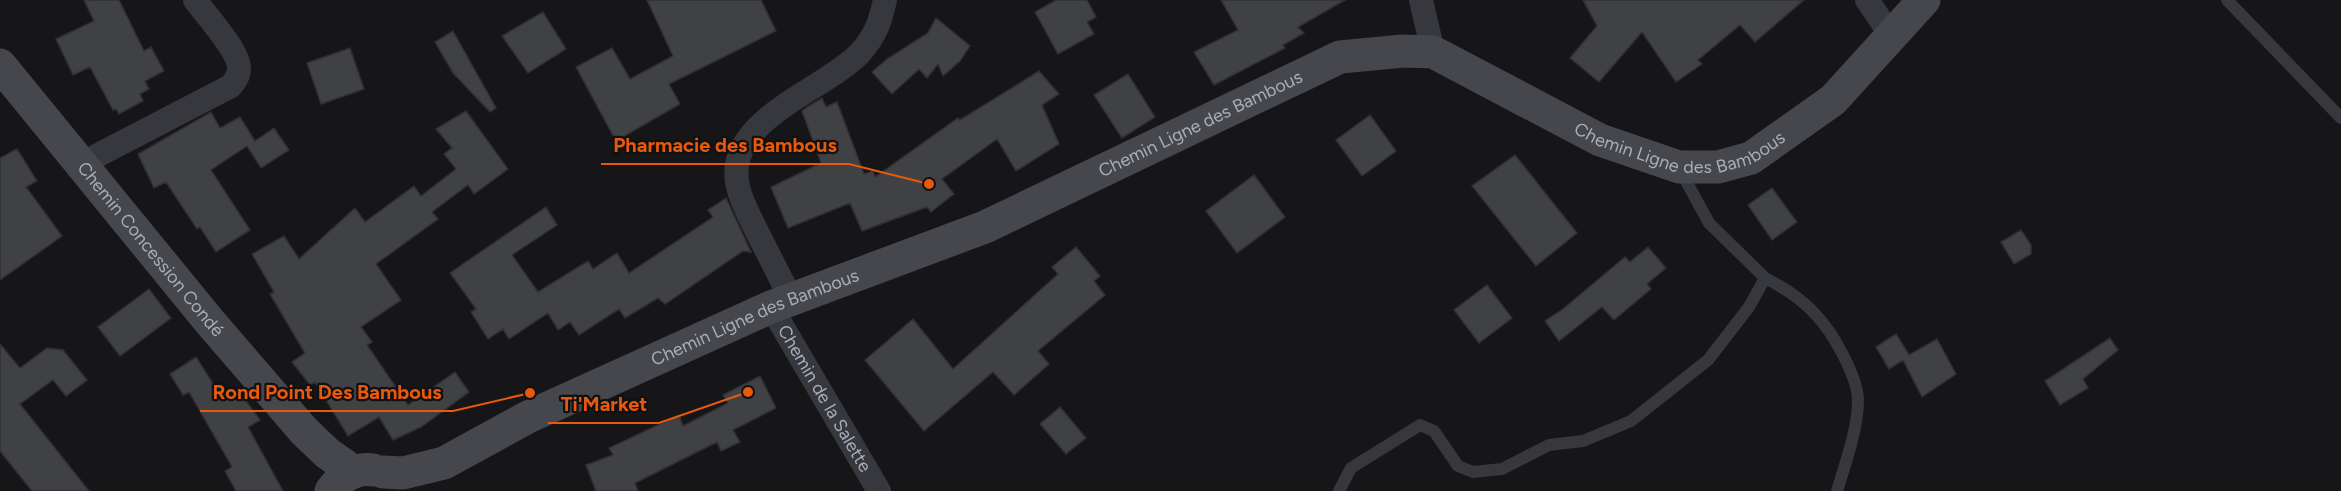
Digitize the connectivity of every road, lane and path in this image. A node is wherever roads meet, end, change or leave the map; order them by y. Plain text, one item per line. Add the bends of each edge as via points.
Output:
1 (195, 0) edge
2 (885, 0) edge
3 (1421, 0) edge
4 (1867, 0) edge
5 (1924, 0) edge
6 (2227, 0) edge
7 (1891, 35) junction
8 (1433, 52) junction
9 (0, 64) edge
10 (2341, 118) edge
11 (81, 164) junction
12 (1678, 167) junction
13 (1765, 278) junction
14 (781, 303) junction
15 (444, 463) junction
16 (360, 483) edge
17 (420, 491) edge
18 (879, 491) edge
19 (1339, 491) edge
20 (1837, 491) edge

1 - 11 street via 234,53 239,70 236,79 231,86
2 - 14 street, Chemin de la Salette via 878,28 860,53 783,105 741,153 737,185
3 - 8 street
4 - 7 street
5 - 7 main road, Chemin Ligne des Bambous
6 - 10 lane
7 - 12 main road, Chemin Ligne des Bambous via 1833,100 1751,158 1718,167
8 - 12 main road, Chemin Ligne des Bambous via 1600,140
8 - 14 main road, Chemin Ligne des Bambous via 1340,57 985,227
9 - 11 main road, Chemin Concession Condé
11 - 16 main road, Chemin Concession Condé via 304,432
12 - 13 lane via 1709,223
13 - 19 lane via 1749,308 1708,360 1631,421 1583,441 1549,445 1502,468 1473,472 1458,466 1434,431 1420,425 1351,468
13 - 20 lane via 1783,287 1817,316 1847,362 1858,401
14 - 15 main road, Chemin Ligne des Bambous via 528,417
14 - 18 street, Chemin de la Salette
15 - 16 main road, Chemin Ligne des Bambous
15 - 17 main road, Chemin Ligne des Bambous

